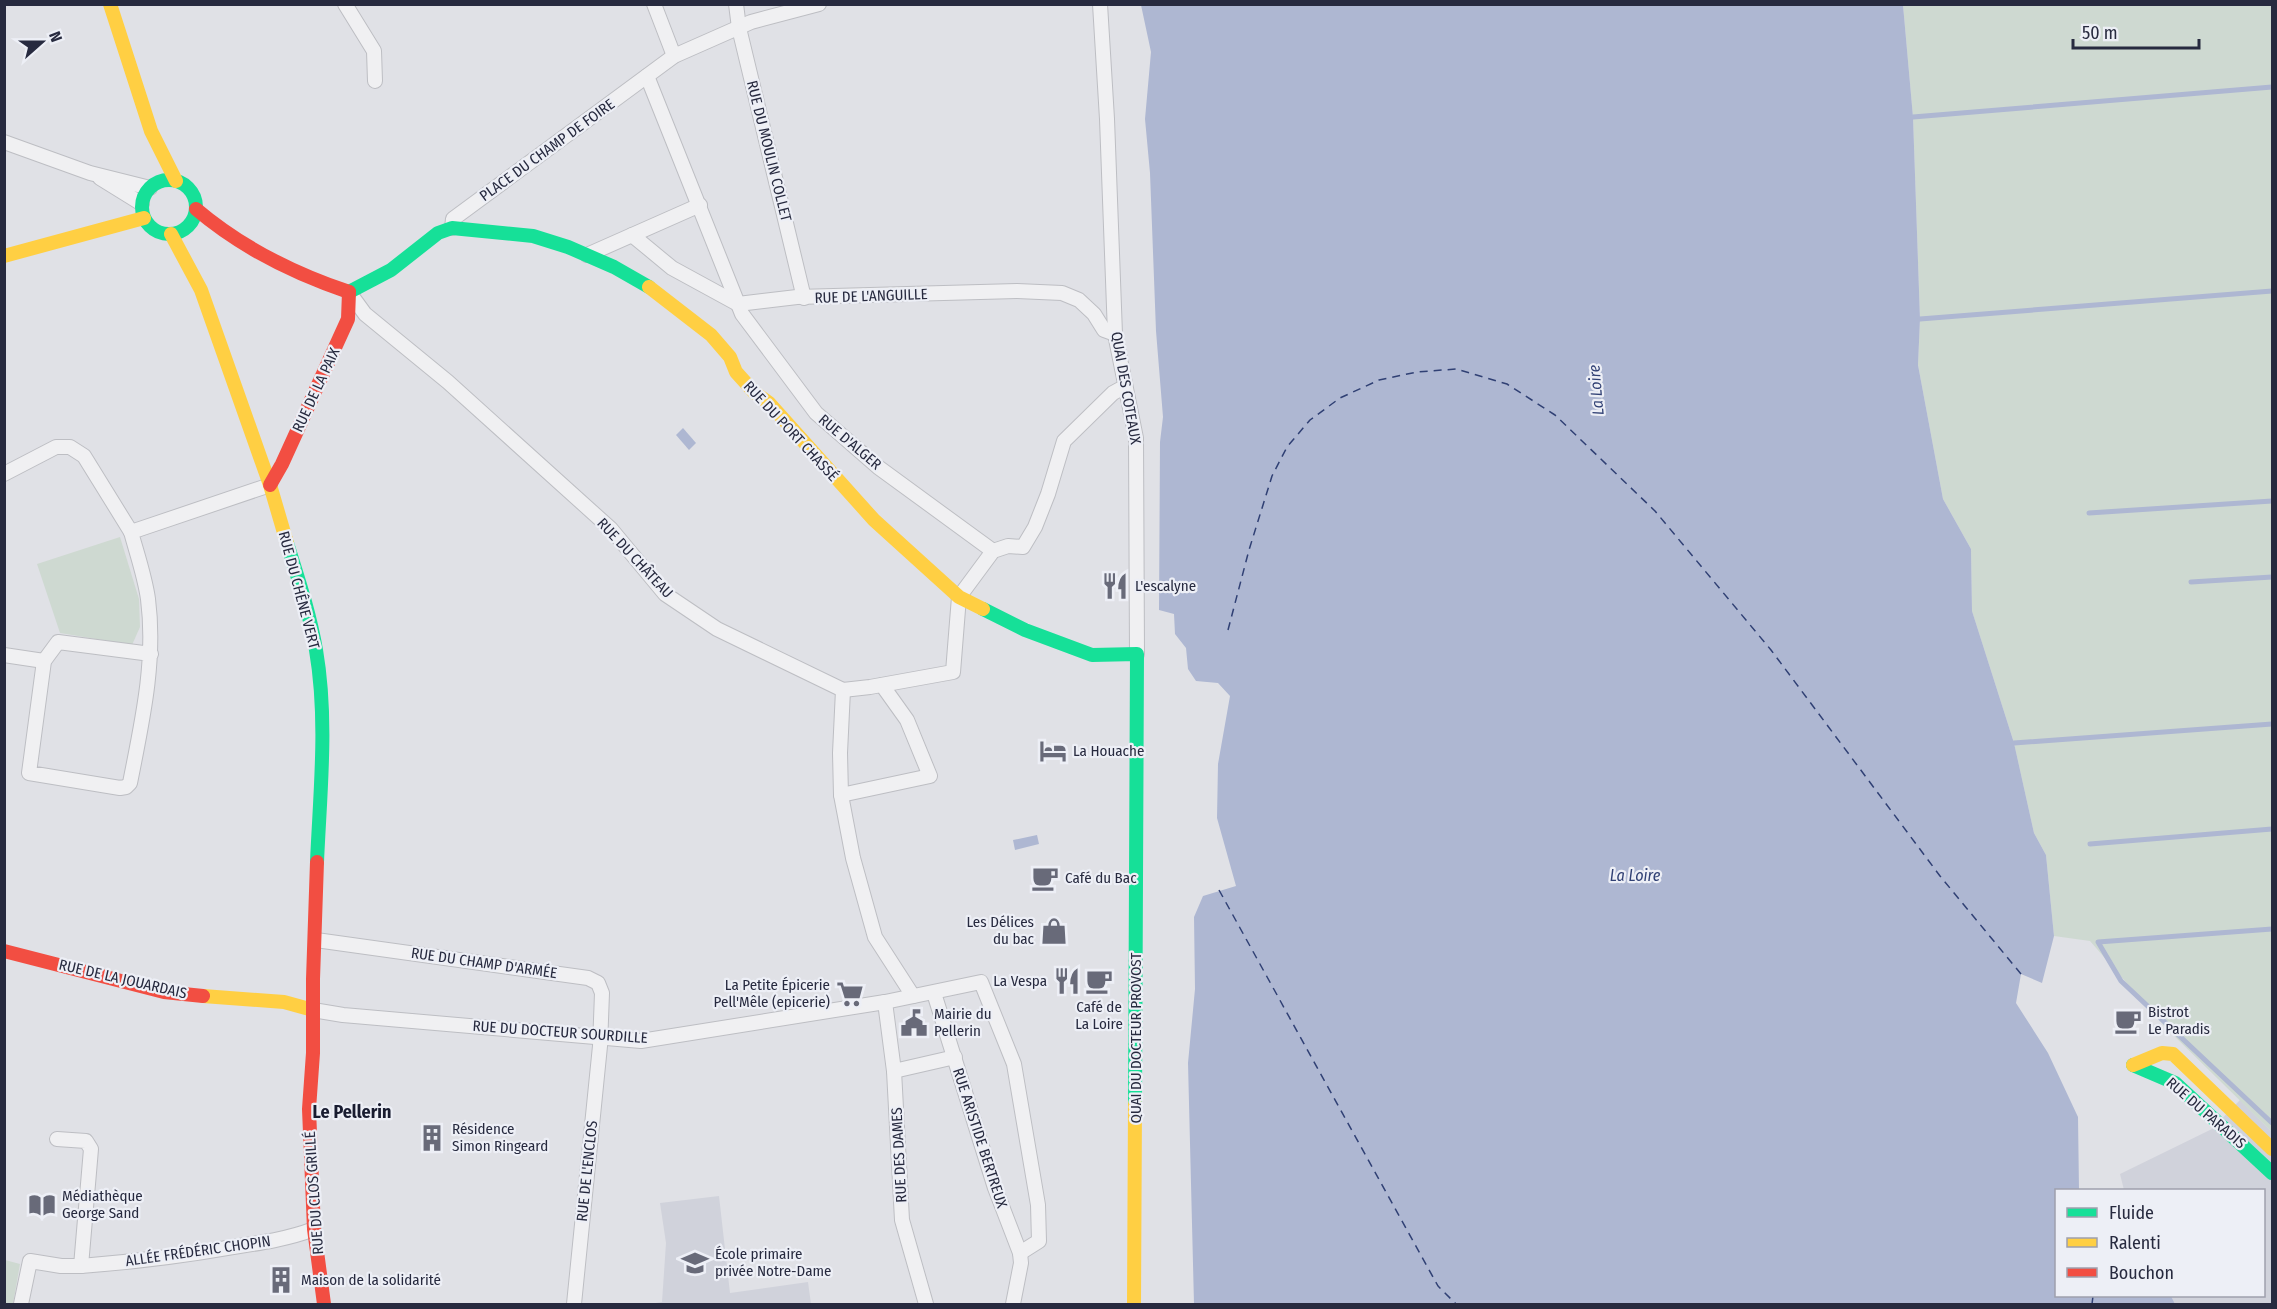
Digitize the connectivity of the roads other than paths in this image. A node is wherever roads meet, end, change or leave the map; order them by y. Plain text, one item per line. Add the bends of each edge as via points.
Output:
1 (110, 4) edge
2 (345, 4) edge
3 (654, 4) edge
4 (736, 4) edge
5 (819, 4) edge
6 (1100, 4) edge
7 (739, 28) junction
8 (674, 56) junction
9 (647, 76) junction
10 (375, 81) dead end
11 (151, 131) junction
12 (4, 142) edge
13 (90, 173) junction
14 (176, 181) junction
15 (153, 185) junction
16 (142, 204) junction
17 (700, 205) junction
18 (196, 209) junction
19 (144, 218) junction
20 (188, 226) junction
21 (452, 228) junction
22 (171, 234) junction
23 (632, 235) junction
24 (250, 250) junction
25 (587, 255) junction
26 (4, 256) edge
27 (201, 290) junction
28 (349, 292) junction
29 (804, 298) junction
30 (738, 304) junction
31 (1114, 334) junction
32 (1124, 387) junction
33 (4, 474) edge
34 (270, 485) junction
35 (131, 532) junction
36 (993, 551) junction
37 (959, 597) junction
38 (151, 654) junction
39 (1137, 654) junction
40 (4, 655) edge
41 (45, 661) junction
42 (882, 685) junction
43 (843, 690) junction
44 (1137, 772) joint
45 (841, 795) junction
46 (316, 940) junction
47 (4, 951) edge
48 (934, 993) junction
49 (913, 996) junction
50 (885, 1002) junction
51 (313, 1010) junction
52 (600, 1036) junction
53 (955, 1057) junction
54 (894, 1071) junction
55 (57, 1139) dead end
56 (2272, 1149) edge
57 (2272, 1173) edge
58 (314, 1229) junction
59 (1020, 1252) junction
60 (81, 1266) junction
61 (21, 1305) edge
62 (324, 1305) edge
63 (574, 1305) edge
64 (926, 1305) edge
65 (1013, 1305) edge
66 (1134, 1305) edge

1 - 11 main road
2 - 10 street via 374,51
3 - 8 street
4 - 7 street, RUE DU MOULIN COLLET
5 - 7 street, PLACE DU CHAMP DE FOIRE
6 - 31 street, QUAI DES COTEAUX
7 - 8 street, PLACE DU CHAMP DE FOIRE
7 - 29 street, RUE DU MOULIN COLLET
8 - 9 street, PLACE DU CHAMP DE FOIRE
9 - 17 street
9 - 21 street, PLACE DU CHAMP DE FOIRE via 453,219
11 - 14 main road
11 - 15 main road
12 - 13 street
13 - 15 street
13 - 16 street
14 - 15 main road via 162,180
14 - 18 main road via 189,188
15 - 16 main road
16 - 19 main road
17 - 23 street
17 - 30 street
18 - 20 main road
18 - 24 main road via 218,230
19 - 22 main road via 155,230
19 - 26 main road
20 - 22 main road
20 - 24 main road
20 - 27 main road, RUE DU CHÊNE VERT
21 - 25 main road, RUE DU PORT CHASSÉ via 533,236
21 - 28 main road via 438,233 391,270
22 - 27 main road, RUE DU CHÊNE VERT
23 - 25 street
23 - 30 street via 672,268
24 - 28 main road via 308,279
25 - 37 main road, RUE DU PORT CHASSÉ via 640,281 711,335 730,357 736,372 874,520
27 - 34 main road, RUE DU CHÊNE VERT
28 - 34 main road, RUE DE LA PAIX via 348,319
28 - 43 street, RUE DU CHÂTEAU via 365,314 448,382 611,529 665,594 717,629
29 - 30 street, RUE DE L'ANGUILLE
29 - 31 street, RUE DE L'ANGUILLE via 1062,293 1079,300 1104,330
30 - 36 street, RUE D'ALGER via 816,413 878,467
31 - 32 street, QUAI DES COTEAUX
32 - 36 street via 1113,393 1065,441 1048,494 1023,548 1008,546
32 - 39 street, QUAI DES COTEAUX via 1137,447
33 - 35 street via 56,447 70,447 84,456
34 - 35 street
34 - 46 main road, RUE DU CHÊNE VERT via 307,609 321,690
35 - 38 street via 148,598
36 - 37 street
37 - 39 main road, RUE DU PORT CHASSÉ via 1025,630 1092,655
37 - 42 street via 953,672
38 - 41 street via 58,642
38 - 41 street via 145,711 130,783 120,788 29,773
39 - 44 main road, QUAI DES COTEAUX
40 - 41 street
42 - 43 street
42 - 45 street via 907,720 930,776
43 - 45 street
44 - 66 main road, QUAI DU DOCTEUR PROVOST
45 - 49 street via 874,937
46 - 51 main road, RUE DU CHÊNE VERT
46 - 52 street, RUE DU CHAMP D'ARMÉE via 588,978 598,983 602,993
47 - 51 main road, RUE DE LA JOUARDAIS via 164,992 284,1002
48 - 49 street
48 - 53 street, RUE ARISTIDE BERTREUX
48 - 59 street via 981,982 1014,1064 1038,1205 1039,1241
49 - 50 street, RUE DU DOCTEUR SOURDILLE
50 - 52 street, RUE DU DOCTEUR SOURDILLE via 641,1041
50 - 54 street, RUE DES DAMES
51 - 52 street, RUE DU DOCTEUR SOURDILLE
51 - 58 main road, RUE DU CLOS GRILLÉ via 309,1109
52 - 63 street, RUE DE L'ENCLOS
53 - 54 street
53 - 59 street, RUE ARISTIDE BERTREUX via 995,1188
54 - 64 street, RUE DES DAMES via 902,1220
55 - 60 street via 86,1141 91,1149
56 - 57 main road, RUE DU PARADIS via 2173,1054 2162,1053 2133,1065 2175,1083
58 - 60 street, ALLÉE FRÉDÉRIC CHOPIN via 261,1243
58 - 62 main road, RUE DU CLOS GRILLÉ
59 - 65 street, RUE ARISTIDE BERTREUX
60 - 61 street, ALLÉE FRÉDÉRIC CHOPIN via 30,1261

